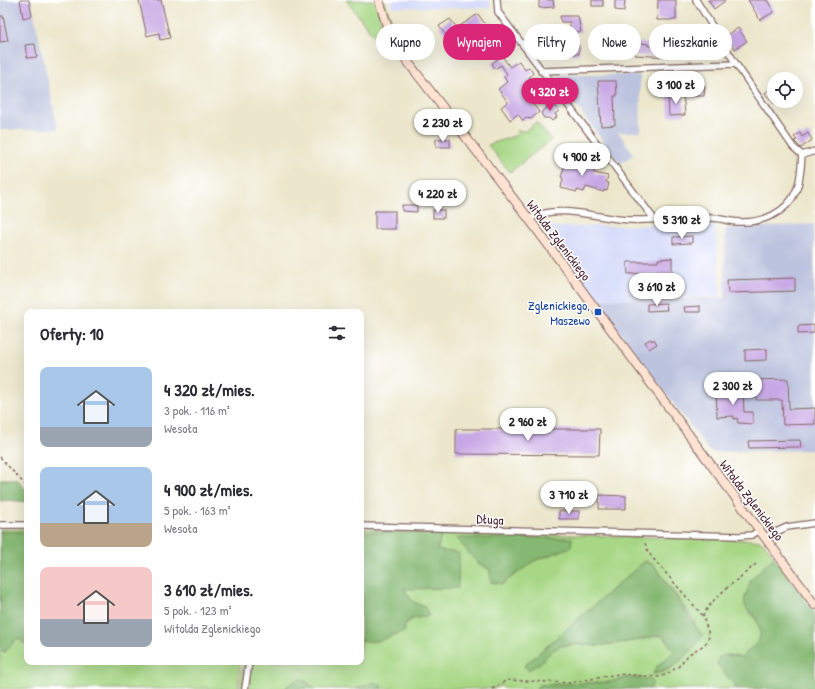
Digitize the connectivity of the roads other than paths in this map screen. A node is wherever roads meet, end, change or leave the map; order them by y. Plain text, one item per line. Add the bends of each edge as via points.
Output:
1 (379, 0) edge
2 (497, 0) edge
3 (696, 0) edge
4 (736, 64) junction
5 (542, 71) junction
6 (815, 151) edge
7 (802, 155) junction
8 (529, 219) junction
9 (654, 219) junction
10 (815, 523) edge
11 (0, 525) edge
12 (24, 526) edge
13 (364, 526) edge
14 (760, 530) junction
15 (765, 538) junction
16 (815, 605) edge
17 (249, 665) edge
18 (246, 689) edge

1 - 8 main road, Witolda Zglenickiego via 388,32 404,57
2 - 5 street via 498,12
3 - 4 street
4 - 5 street
4 - 7 street via 793,147
5 - 9 street
6 - 7 street
7 - 9 street via 796,191 788,205 773,216 757,221 738,222 714,218
8 - 9 street via 545,212 558,212 630,220
8 - 14 main road, Witolda Zglenickiego
10 - 15 street via 787,527
11 - 12 street
13 - 14 street, Długa via 740,536 752,535
14 - 15 main road, Witolda Zglenickiego
15 - 16 main road, Witolda Zglenickiego
17 - 18 street

